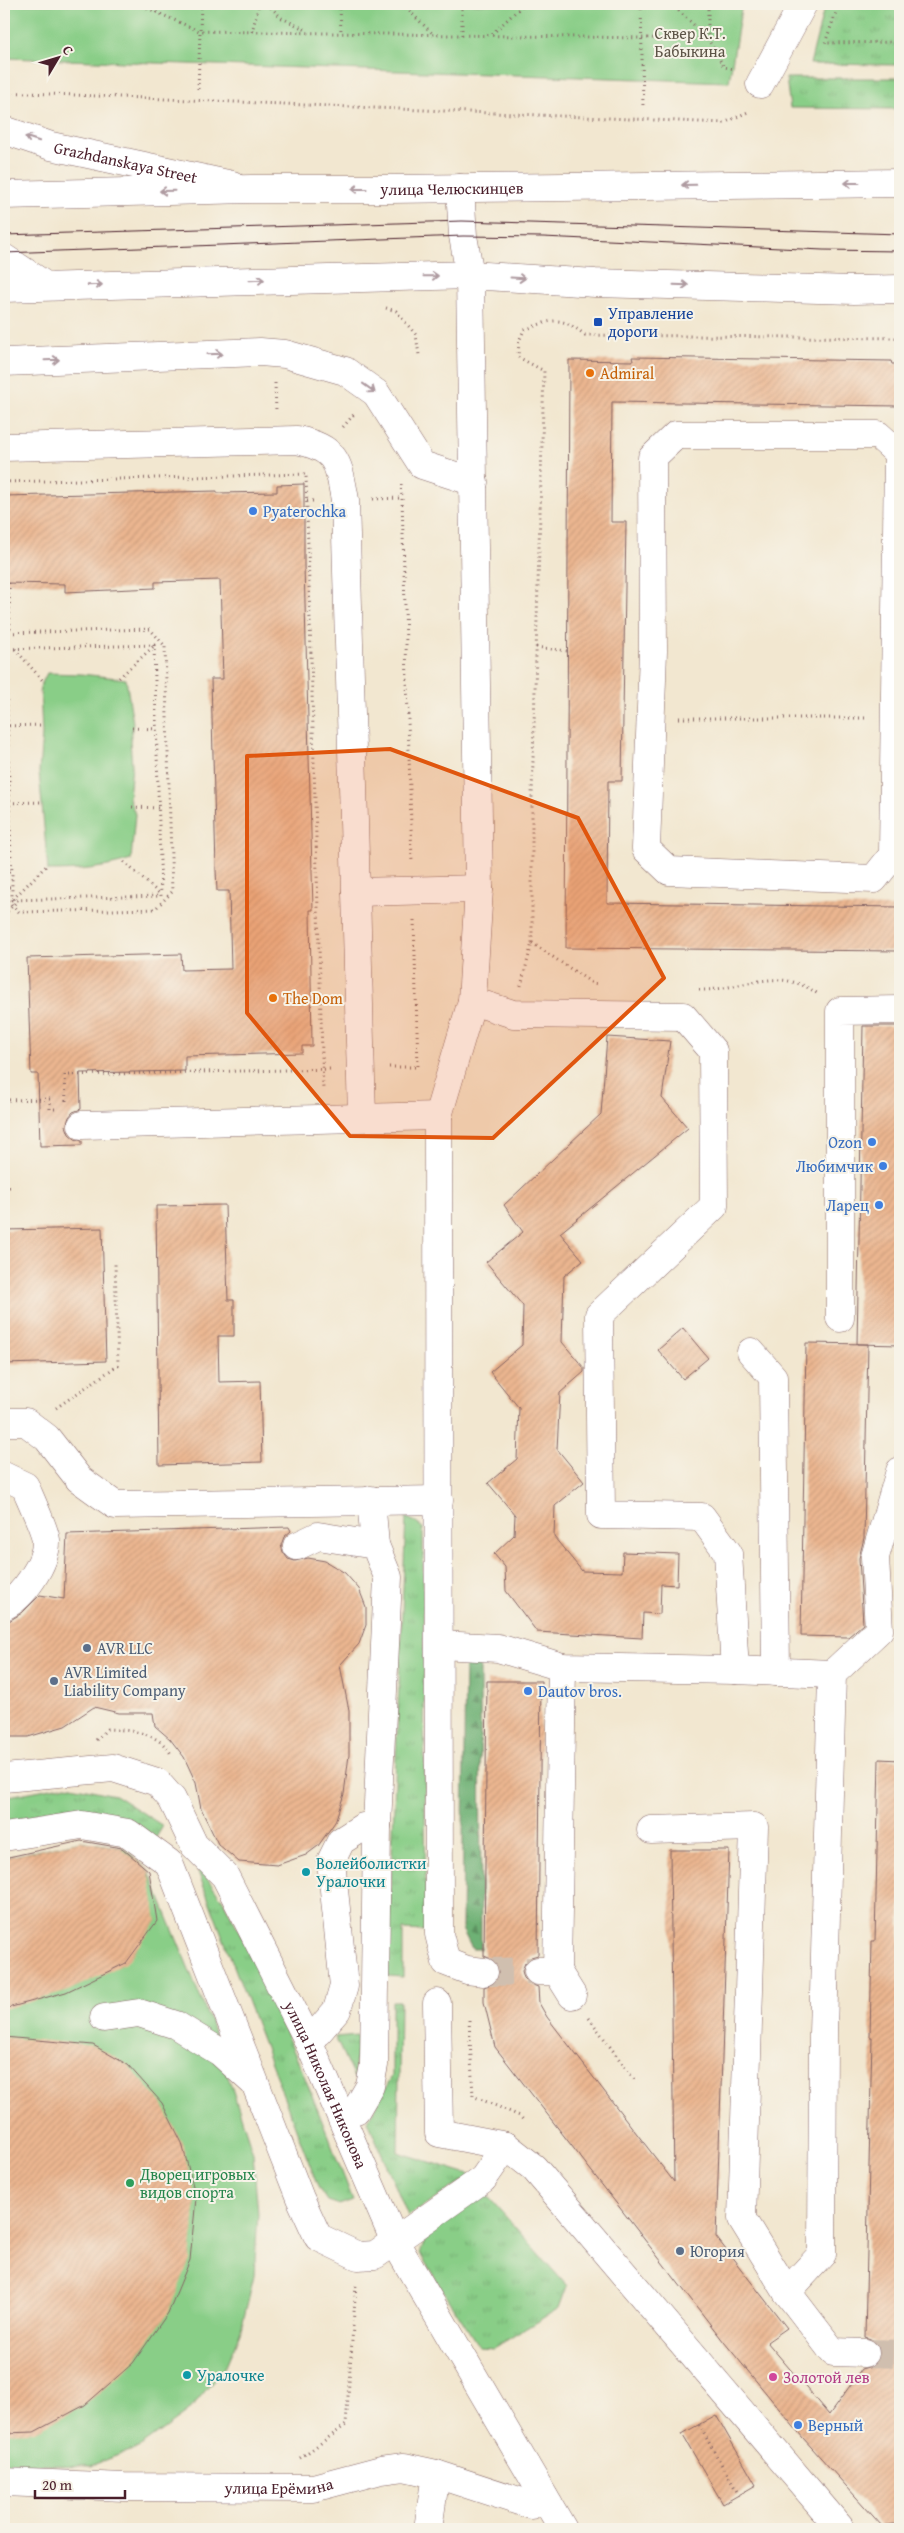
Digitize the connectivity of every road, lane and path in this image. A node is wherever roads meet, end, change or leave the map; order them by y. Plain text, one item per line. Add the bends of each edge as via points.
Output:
1 (138, 4) edge
2 (201, 4) edge
3 (259, 4) edge
4 (268, 4) edge
5 (340, 4) edge
6 (402, 4) edge
7 (462, 4) edge
8 (524, 4) edge
9 (641, 4) edge
10 (671, 4) edge
11 (708, 4) edge
12 (803, 4) edge
13 (839, 4) edge
14 (199, 31) junction
15 (309, 31) junction
16 (252, 32) junction
17 (341, 33) junction
18 (433, 34) junction
19 (462, 35) junction
20 (491, 35) junction
21 (640, 38) junction
22 (708, 39) junction
23 (900, 42) edge
24 (749, 77) joint
25 (198, 89) dead end
26 (4, 92) edge
27 (642, 107) dead end
28 (750, 111) dead end
29 (4, 130) edge
30 (900, 183) edge
31 (251, 188) junction
32 (460, 188) junction
33 (4, 194) edge
34 (4, 258) edge
35 (470, 275) junction
36 (46, 286) junction
37 (4, 288) edge
38 (900, 289) edge
39 (900, 338) edge
40 (4, 362) edge
41 (4, 447) edge
42 (5, 482) edge
43 (474, 482) junction
44 (6, 496) dead end
45 (9, 583) dead end
46 (4, 633) edge
47 (10, 633) junction
48 (154, 645) junction
49 (536, 647) junction
50 (5, 649) edge
51 (15, 649) junction
52 (567, 651) dead end
53 (897, 667) edge
54 (120, 678) dead end
55 (43, 681) dead end
56 (651, 718) junction
57 (894, 718) junction
58 (42, 725) dead end
59 (6, 726) edge
60 (132, 728) dead end
61 (156, 729) junction
62 (42, 802) dead end
63 (4, 803) edge
64 (10, 803) junction
65 (132, 807) dead end
66 (159, 808) junction
67 (4, 847) edge
68 (11, 847) junction
69 (4, 859) edge
70 (11, 859) junction
71 (124, 862) dead end
72 (48, 865) dead end
73 (4, 871) edge
74 (12, 871) junction
75 (4, 887) edge
76 (12, 887) junction
77 (480, 889) junction
78 (356, 892) junction
79 (161, 896) junction
80 (4, 897) edge
81 (12, 900) junction
82 (19, 900) junction
83 (12, 906) junction
84 (4, 915) edge
85 (532, 943) junction
86 (607, 986) dead end
87 (696, 990) dead end
88 (472, 1001) junction
89 (900, 1010) edge
90 (840, 1011) junction
91 (513, 1014) junction
92 (77, 1075) dead end
93 (4, 1100) edge
94 (438, 1116) junction
95 (362, 1117) junction
96 (324, 1118) junction
97 (82, 1125) dead end
98 (4, 1187) edge
99 (10, 1187) dead end
100 (115, 1263) dead end
101 (840, 1318) dead end
102 (750, 1352) dead end
103 (49, 1403) dead end
104 (54, 1410) junction
105 (59, 1417) dead end
106 (4, 1422) edge
107 (900, 1471) edge
108 (4, 1476) edge
109 (371, 1500) junction
110 (439, 1500) junction
111 (375, 1545) junction
112 (297, 1546) dead end
113 (4, 1606) edge
114 (439, 1645) junction
115 (562, 1667) junction
116 (735, 1670) junction
117 (776, 1672) junction
118 (832, 1674) junction
119 (4, 1776) edge
120 (377, 1826) junction
121 (651, 1830) dead end
122 (4, 1837) edge
123 (484, 1972) tunnel mouth
124 (572, 1995) joint
125 (437, 2003) dead end
126 (104, 2018) dead end
127 (307, 2038) junction
128 (636, 2082) dead end
129 (258, 2086) junction
130 (341, 2113) junction
131 (506, 2146) junction
132 (395, 2242) junction
133 (358, 2256) junction
134 (787, 2292) junction
135 (865, 2353) tunnel mouth
136 (698, 2425) dead end
137 (299, 2459) dead end
138 (436, 2474) junction
139 (4, 2482) edge
140 (738, 2495) dead end
141 (544, 2497) junction
142 (428, 2529) edge
143 (563, 2529) edge
144 (841, 2529) edge

1 - 14 path
2 - 14 path
3 - 16 path
4 - 15 path via 282,18
5 - 17 path
6 - 18 path
7 - 19 path
8 - 20 path
9 - 21 path
10 - 22 path
11 - 22 path
12 - 24 street
13 - 23 path via 825,44
14 - 16 path
14 - 25 path
15 - 16 path
15 - 17 path
17 - 18 path
18 - 19 path
19 - 20 path
20 - 21 path
21 - 22 path
21 - 27 path
22 - 24 path via 724,67
26 - 28 path via 724,123
31 -> 29 street, Grazhdanskaya Street via 51,146
30 -> 32 street, улица Челюскинцев
32 -> 31 street, улица Челюскинцев
31 -> 33 street, улица Челюскинцев
32 - 35 street via 463,236
34 - 36 street
36 -> 35 street
35 -> 38 street via 605,283
35 - 43 street
36 - 37 street
39 - 49 path via 585,335 566,321 548,321 524,330 518,357 544,371
40 -> 43 street via 260,352 320,362 345,371 376,393 422,465
41 - 78 street via 297,440 317,444 334,459 345,500
42 - 44 path
42 - 96 path via 306,474
43 - 77 street
45 - 47 path
46 - 47 path
46 - 50 path
47 - 83 path via 150,629 165,646 172,892 155,909 18,912
48 - 51 path
48 - 54 path
48 - 61 path
49 - 52 path
49 - 85 path
50 - 51 path
50 - 59 path
51 - 55 path
53 - 56 street via 898,453 878,435 676,434 652,458
53 - 57 street
56 - 57 path
56 - 57 street via 646,849 669,871 874,879 893,855
58 - 59 path
59 - 64 path
60 - 61 path
61 - 66 path
62 - 64 path
63 - 64 path
64 - 68 path
65 - 66 path
66 - 79 path
67 - 68 path
68 - 70 path
69 - 70 path
70 - 74 path
71 - 79 path
72 - 81 path
73 - 74 path
74 - 76 path
75 - 76 path
76 - 81 path
77 - 78 street
77 - 88 street
78 - 95 street
79 - 82 path
80 - 83 path
81 - 82 path
82 - 83 path
83 - 84 path
85 - 86 path via 592,983
85 - 91 path
87 - 90 path via 765,979 802,983
88 - 91 street
88 - 94 street
89 - 90 street
90 - 101 street
91 - 116 street via 683,1016 714,1051 714,1206 599,1315 601,1516 702,1517 728,1553
92 - 93 path via 66,1075 66,1108 50,1109 50,1098
94 - 95 street
94 - 110 street
95 - 96 street
96 - 97 street
98 - 99 path
100 - 104 path via 118,1365
102 - 117 street via 773,1377
103 - 104 path
104 - 105 path
106 - 109 street via 26,1422 47,1438 79,1479 115,1505
107 - 118 street via 875,1557 879,1630
108 - 113 street via 25,1486 46,1540 37,1571 16,1600
109 - 110 street
109 - 111 street
110 - 114 street
111 - 112 street via 318,1536
111 - 120 street via 388,1577
114 - 115 street via 498,1648
114 - 123 street via 439,1934 446,1962
115 - 116 street
115 - 124 street via 548,1971
116 - 117 street
117 - 118 street
118 - 134 street via 823,2034 822,2254
119 - 127 street, улица Николая Никонова via 113,1768 157,1782 172,1799 194,1845 225,1876
120 - 127 street via 363,1826 342,1841 331,1861 344,1986 337,2010 318,2032
120 - 130 street via 374,2065 370,2086 356,2110
121 - 134 street via 754,1827 742,2219
122 - 129 street via 82,1825 128,1833 169,1863
124 - 128 path
125 - 131 street via 439,2133
126 - 129 street via 139,2013 176,2025 220,2052
127 - 130 street, улица Николая Никонова
129 - 133 street via 318,2237
130 - 132 street, улица Николая Никонова
131 - 132 street via 483,2178
131 - 144 street via 534,2168
132 - 133 street via 375,2255
132 - 141 street, улица Николая Никонова
133 - 137 path via 346,2425
134 - 135 street via 833,2352
136 - 140 path
138 - 139 street, улица Ерёмина via 404,2467 313,2488 124,2487
138 - 141 street, улица Ерёмина via 531,2505
138 - 142 street
141 - 143 street, улица Николая Никонова

